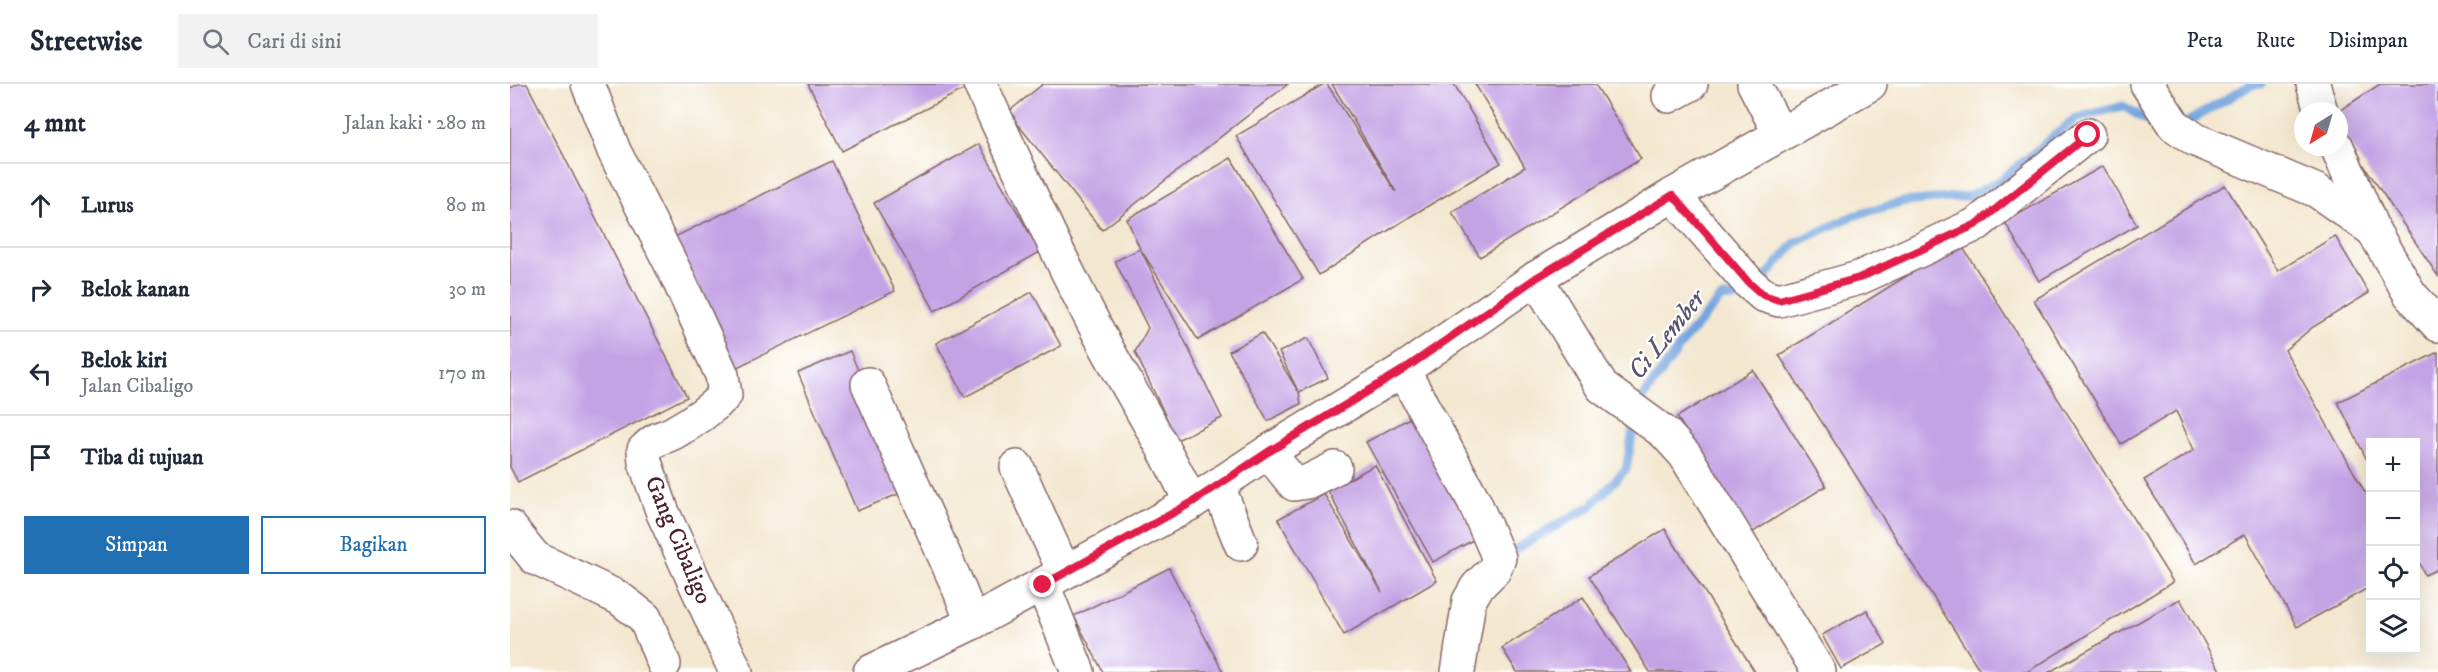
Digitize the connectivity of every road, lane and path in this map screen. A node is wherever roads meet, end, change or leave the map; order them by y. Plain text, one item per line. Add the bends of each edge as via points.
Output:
1 (588, 84) edge
2 (980, 84) edge
3 (1754, 84) edge
4 (1870, 84) edge
5 (2147, 84) edge
6 (2313, 84) edge
7 (2318, 102) edge
8 (1780, 134) junction
9 (2088, 135) dead end
10 (2341, 156) edge
11 (1673, 195) junction
12 (2373, 230) junction
13 (1536, 278) junction
14 (2438, 325) edge
15 (1403, 370) junction
16 (868, 384) dead end
17 (1268, 452) junction
18 (1017, 467) dead end
19 (1335, 468) dead end
20 (1218, 486) junction
21 (1191, 503) junction
22 (510, 527) edge
23 (1241, 544) dead end
24 (1054, 578) junction
25 (972, 623) junction
26 (913, 662) edge
27 (664, 664) dead end
28 (736, 672) edge
29 (870, 672) edge
30 (1078, 672) edge
31 (1458, 672) edge
32 (1819, 672) edge

1 - 28 main road, Gang Cibaligo via 614,151 722,375 725,395 708,412 655,439 644,450 663,513
2 - 21 main road via 1065,266
3 - 8 main road
4 - 8 main road
5 - 12 main road via 2185,133 2317,191
6 - 7 main road
8 - 11 main road
9 - 11 main road via 1977,224 1859,278 1779,300 1763,295 1749,283
10 - 12 main road
11 - 13 main road
12 - 14 main road via 2410,294
13 - 15 main road
13 - 32 main road via 1602,387 1665,432 1685,455
15 - 17 main road
15 - 31 main road via 1474,501 1499,558 1469,601
16 - 25 main road
17 - 19 main road via 1294,484
17 - 20 main road
18 - 24 main road
20 - 21 main road
20 - 23 main road
21 - 24 main road
22 - 27 main road via 535,558 619,597 645,618
24 - 25 main road
24 - 30 main road
25 - 26 main road
26 - 29 main road

